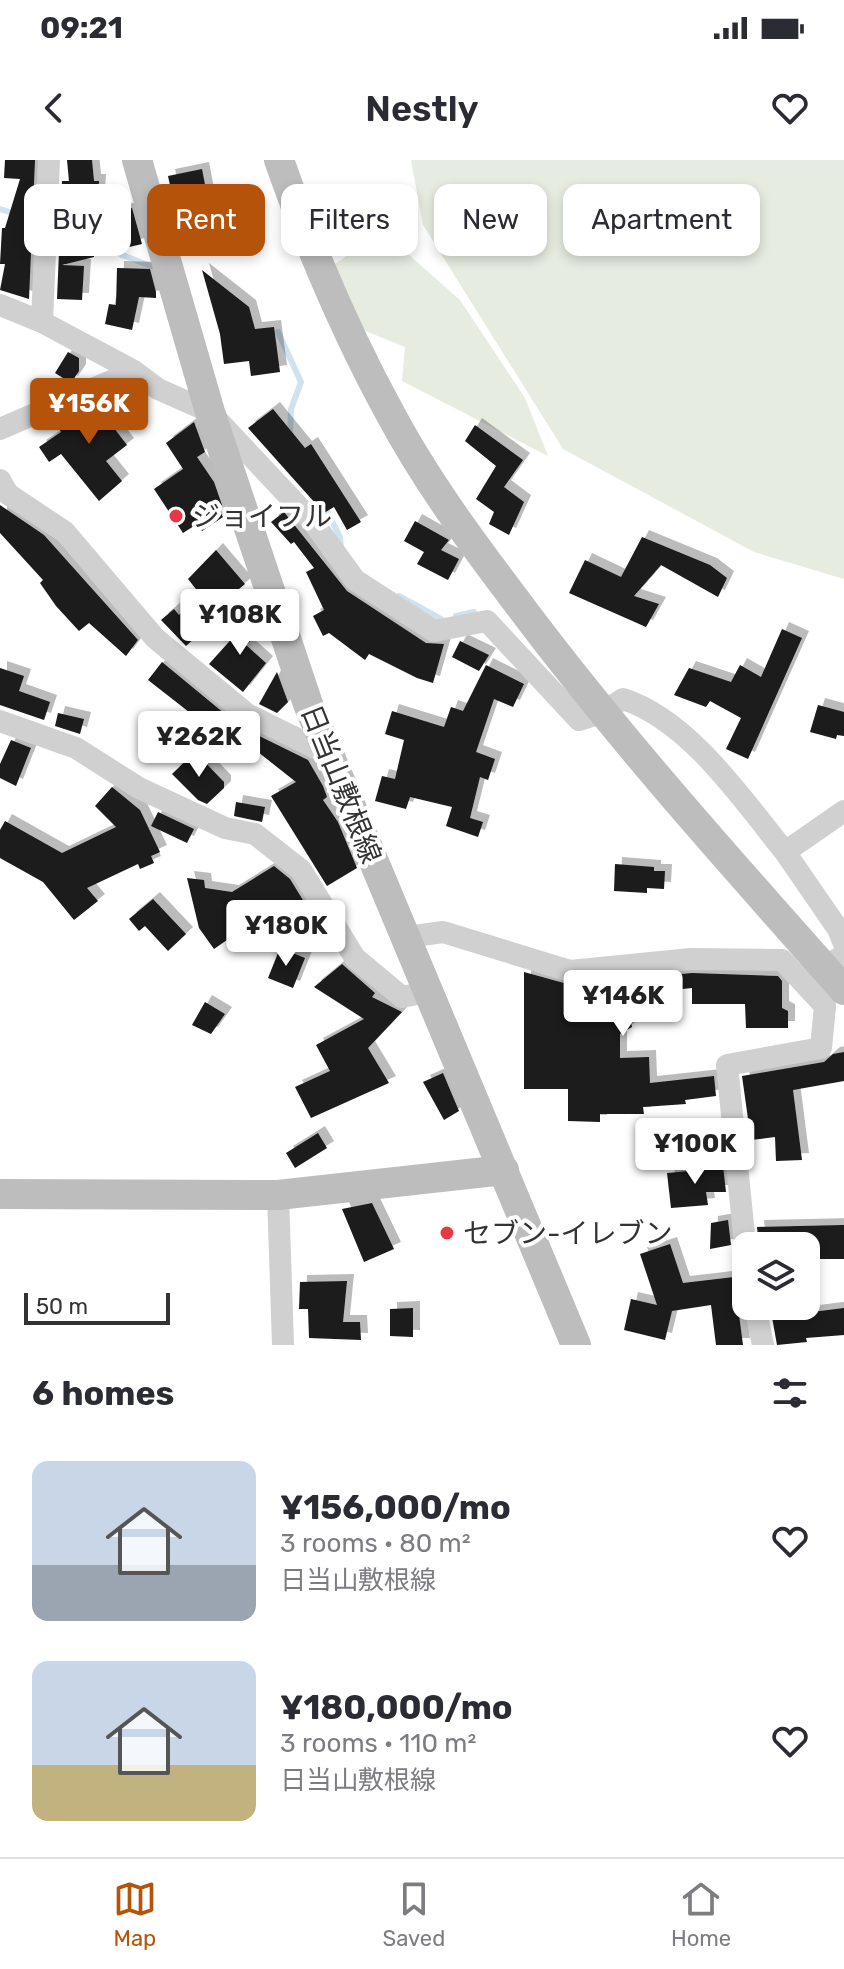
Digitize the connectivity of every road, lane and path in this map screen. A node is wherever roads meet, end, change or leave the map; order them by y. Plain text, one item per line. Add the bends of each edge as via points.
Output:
1 (49, 160) edge
2 (137, 160) edge
3 (279, 160) edge
4 (4, 314) edge
5 (42, 322) junction
6 (134, 371) junction
7 (210, 412) junction
8 (0, 429) edge
9 (0, 480) edge
10 (601, 713) junction
11 (0, 721) edge
12 (330, 755) junction
13 (844, 811) edge
14 (785, 852) junction
15 (407, 937) junction
16 (844, 944) edge
17 (822, 967) edge
18 (844, 990) edge
19 (431, 991) junction
20 (504, 1170) junction
21 (0, 1194) edge
22 (278, 1195) junction
23 (744, 1232) edge
24 (758, 1320) edge
25 (283, 1345) edge
26 (576, 1345) edge
27 (763, 1345) edge

1 - 5 street
2 - 7 street, 日当山敷根線
3 - 10 street via 306,239 392,417 468,537
4 - 5 street
5 - 6 street
6 - 7 street via 158,389
6 - 8 street
7 - 10 street via 313,522 355,580 434,631 487,621 579,720
7 - 12 street, 日当山敷根線
9 - 12 street via 8,494 65,532 155,638 247,714
10 - 14 street via 623,699 643,705 724,776
10 - 17 street
11 - 19 street via 76,748 139,788 225,828 255,834 301,870 355,958 402,997
12 - 15 street, 日当山敷根線
13 - 14 street
14 - 16 street
15 - 17 street via 443,932 570,971 691,959 782,960
15 - 19 street, 日当山敷根線
17 - 18 street
17 - 23 street via 821,1048 727,1065
19 - 20 street, 日当山敷根線
20 - 22 street
20 - 26 street, 日当山敷根線
21 - 22 street
22 - 25 street
24 - 27 street

